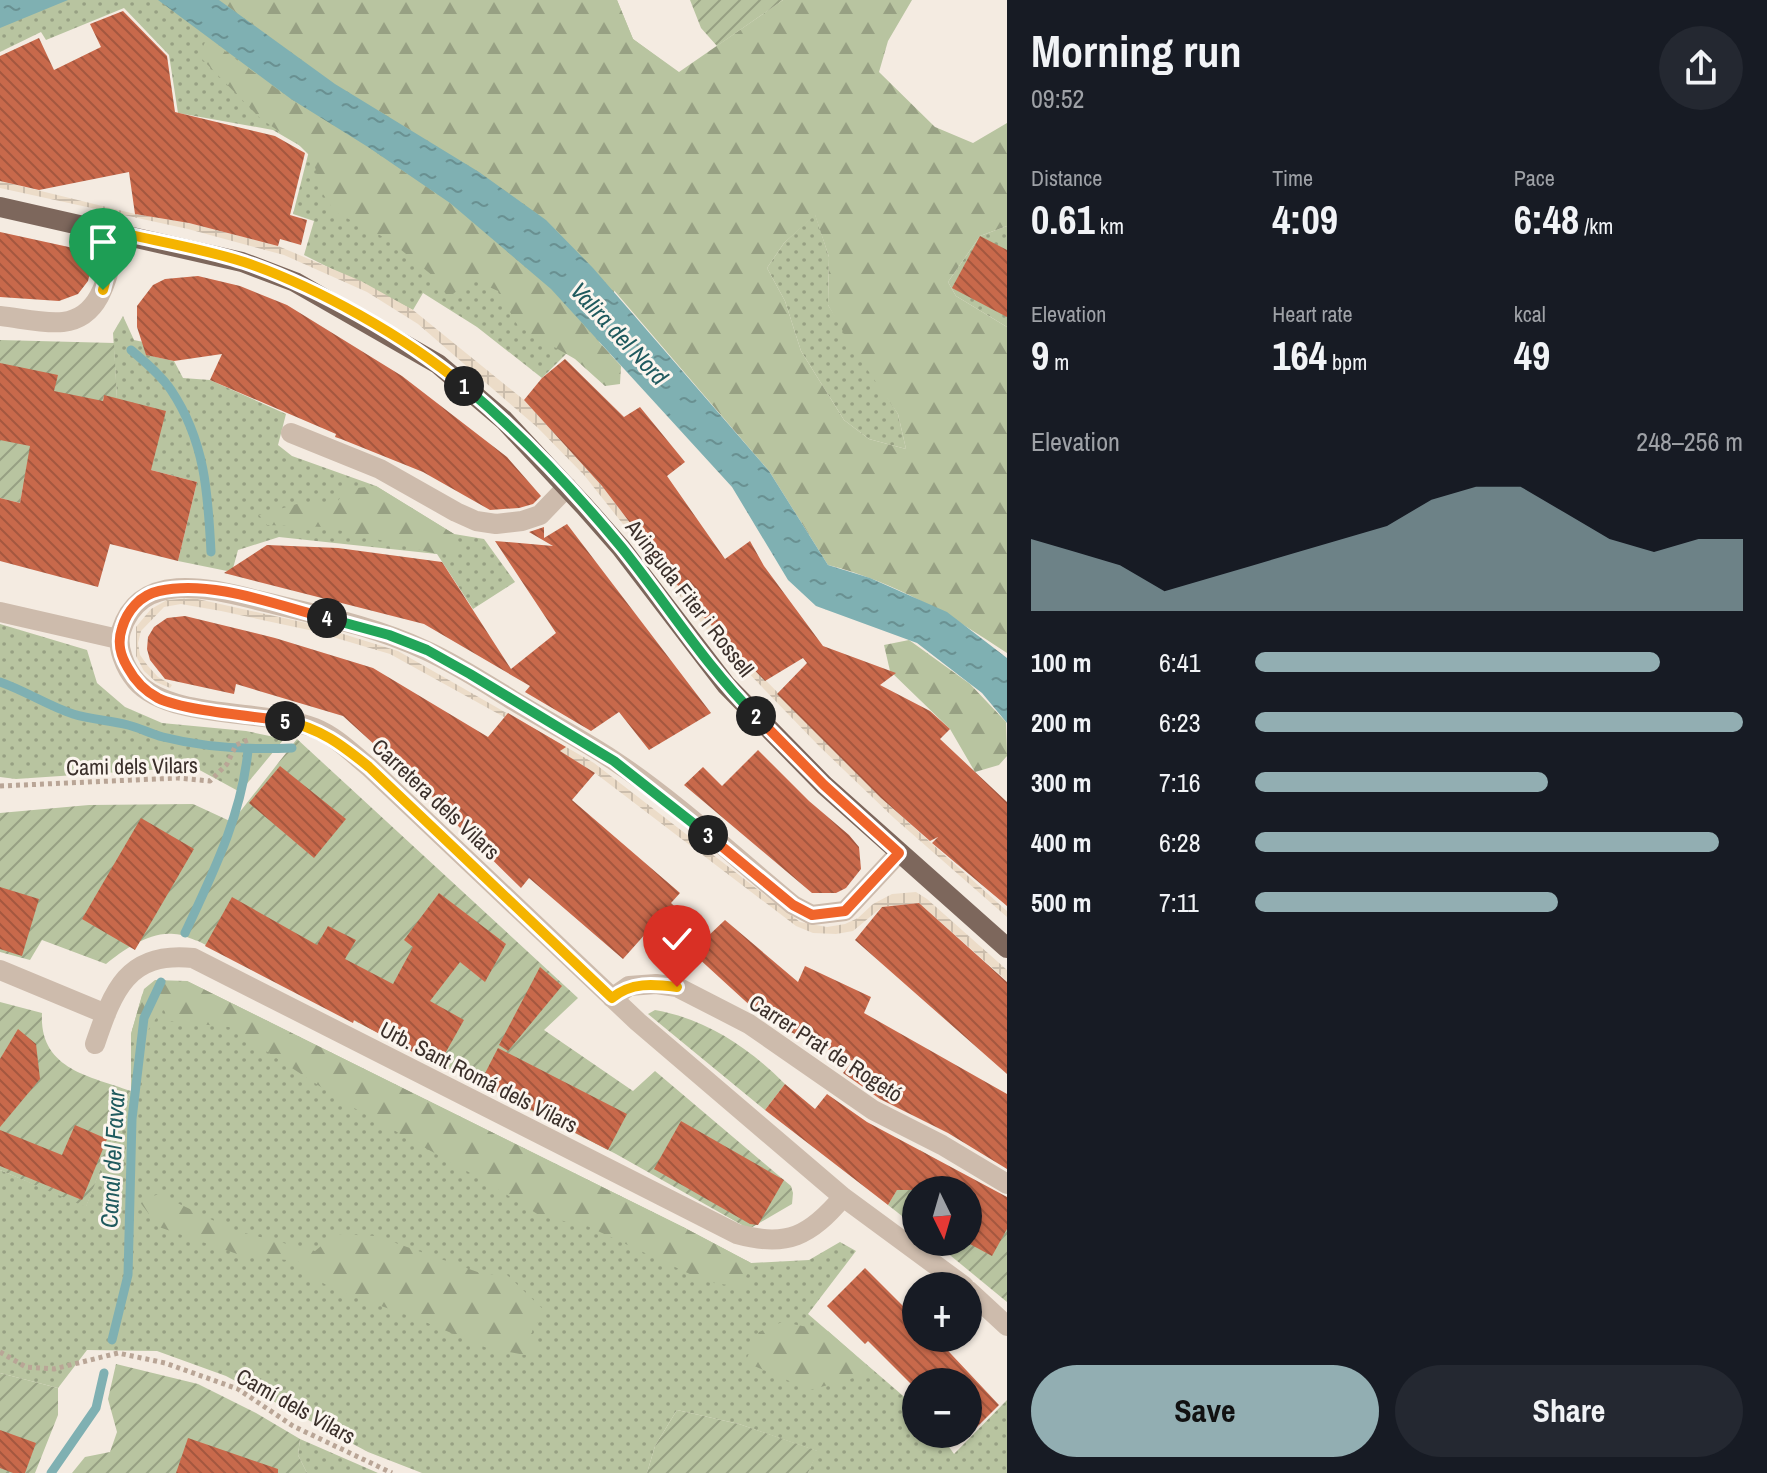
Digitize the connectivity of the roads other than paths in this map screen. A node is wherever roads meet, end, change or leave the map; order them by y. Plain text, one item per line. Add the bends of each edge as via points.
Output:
1 (0, 207) edge
2 (118, 232) junction
3 (0, 316) edge
4 (291, 433) dead end
5 (567, 487) junction
6 (0, 612) edge
7 (118, 639) junction
8 (899, 853) junction
9 (1007, 948) edge
10 (0, 970) edge
11 (612, 998) junction
12 (106, 1014) junction
13 (95, 1044) dead end
14 (1007, 1184) edge
15 (843, 1197) junction
16 (944, 1272) edge
17 (982, 1303) edge
18 (1007, 1326) edge

1 - 2 main road, Avinguda Fiter i Rossell
2 - 3 street via 103,290 88,314 63,322
2 - 5 main road, Avinguda Fiter i Rossell via 242,262 330,300 438,364 504,420
4 - 5 street via 380,469 476,521 496,524 540,515
5 - 8 main road, Avinguda Fiter i Rossell via 726,685
6 - 7 street
7 - 8 street via 133,605 156,591 185,588 218,590 427,650 614,761 812,915 845,911
7 - 11 street, Carretera dels Vilars via 136,681 159,698 289,721 335,740
8 - 9 main road, Avinguda Fiter i Rossell
10 - 12 street
11 - 14 street, Carrer Prat de Rogetó via 629,986 677,987 749,1024 873,1110
11 - 15 street, Carretera dels Vilars
12 - 13 street, Urb. Sant Romá dels Vilars
12 - 15 street, Urb. Sant Romá dels Vilars via 138,966 157,959 193,958 737,1234 776,1241 793,1236 828,1215
15 - 16 street, Carretera dels Vilars
17 - 18 street, Carretera dels Vilars

